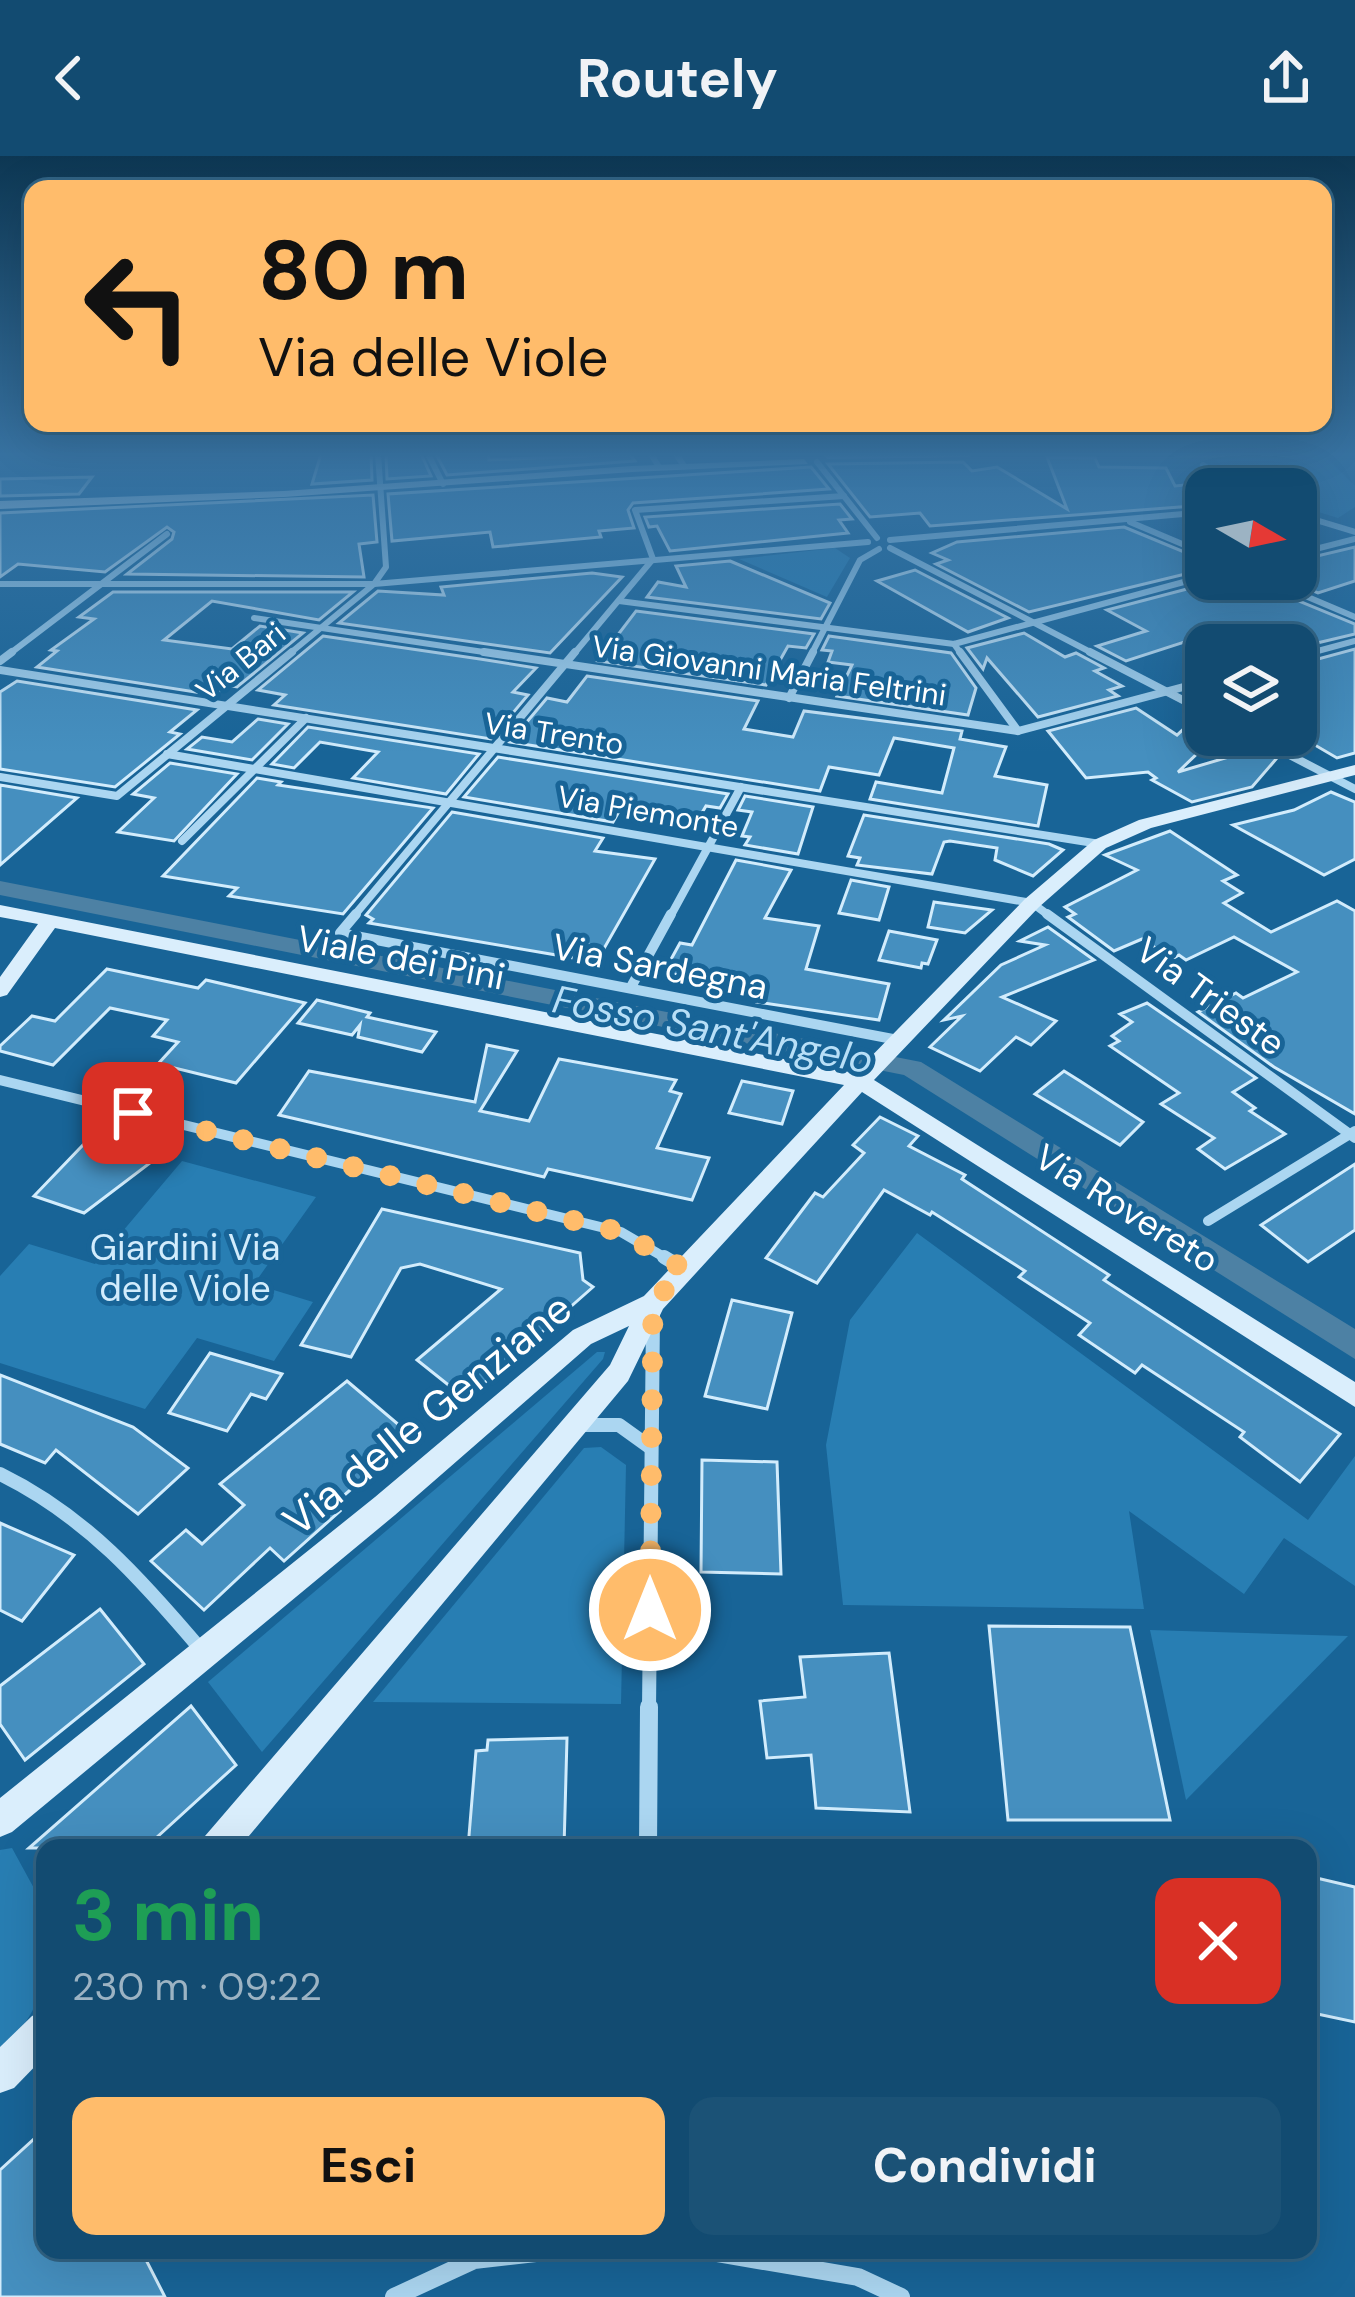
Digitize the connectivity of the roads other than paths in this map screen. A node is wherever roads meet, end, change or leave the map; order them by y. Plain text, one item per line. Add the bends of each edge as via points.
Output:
1 (141, 554) edge
2 (385, 554) edge
3 (651, 554) edge
4 (726, 554) edge
5 (867, 554) edge
6 (908, 554) edge
7 (653, 560) junction
8 (1185, 582) edge
9 (0, 584) edge
10 (374, 584) junction
11 (100, 586) junction
12 (1315, 600) edge
13 (619, 601) junction
14 (1355, 617) edge
15 (254, 618) dead end
16 (1033, 622) junction
17 (825, 627) junction
18 (320, 628) junction
19 (1355, 640) edge
20 (954, 644) junction
21 (1317, 651) edge
22 (0, 665) edge
23 (563, 665) junction
24 (1185, 687) edge
25 (1168, 692) junction
26 (789, 698) junction
27 (1185, 701) edge
28 (226, 705) junction
29 (306, 718) junction
30 (1018, 731) junction
31 (493, 748) junction
32 (167, 754) junction
33 (1291, 756) edge
34 (255, 769) junction
35 (1355, 770) edge
36 (1330, 776) junction
37 (0, 777) edge
38 (742, 788) junction
39 (1355, 789) edge
40 (448, 802) junction
41 (182, 842) dead end
42 (1100, 844) junction
43 (710, 847) junction
44 (1032, 903) junction
45 (0, 911) edge
46 (50, 920) junction
47 (631, 987) junction
48 (0, 991) edge
49 (898, 1040) junction
50 (0, 1080) edge
51 (860, 1081) junction
52 (1354, 1134) edge
53 (1208, 1221) dead end
54 (684, 1269) junction
55 (653, 1303) junction
56 (1355, 1396) edge
57 (574, 1426) junction
58 (651, 1448) junction
59 (0, 1474) edge
60 (203, 1652) junction
61 (0, 1820) edge
62 (225, 1839) edge
63 (648, 1839) edge
64 (36, 2038) edge
65 (0, 2074) edge
66 (483, 2259) edge
67 (752, 2259) edge
68 (394, 2297) edge
69 (901, 2297) edge

1 - 11 street
2 - 10 street
3 - 7 street
4 - 7 street
5 - 17 street
6 - 16 street
7 - 10 street
7 - 13 street
8 - 16 street
9 - 11 street
10 - 11 street
10 - 18 street, Via Bari
11 - 22 street
12 - 14 street
13 - 17 street
13 - 23 street
15 - 18 street, Via Giovanni Maria Feltrini
16 - 20 street
16 - 25 street
17 - 20 street
17 - 26 street
18 - 23 street, Via Giovanni Maria Feltrini
18 - 28 street, Via Bari
19 - 21 street
20 - 30 street
22 - 28 street, Via Trento
23 - 26 street, Via Giovanni Maria Feltrini
23 - 31 street
24 - 25 street, Via Giovanni Maria Feltrini
25 - 27 street
25 - 30 street, Via Giovanni Maria Feltrini
26 - 30 street, Via Giovanni Maria Feltrini
28 - 29 street, Via Trento
28 - 32 street, Via Bari
29 - 31 street, Via Trento
29 - 34 street
31 - 38 street, Via Trento
31 - 40 street
32 - 34 street, Via Piemonte
32 - 37 street, Via Bari via 117,796
33 - 36 street
34 - 40 street, Via Piemonte
34 - 41 street
35 - 36 street
36 - 39 street
36 - 42 street via 1145,824
38 - 42 street, Via Trento
38 - 43 street
40 - 43 street, Via Piemonte
40 - 47 street, Via Sardegna via 340,933
42 - 44 street
43 - 44 street, Via Piemonte
43 - 47 street
44 - 49 street
44 - 52 street, Via Trieste
45 - 46 street, Viale dei Pini
46 - 48 street
46 - 51 street, Viale dei Pini
47 - 49 street, Via Sardegna
49 - 51 street
50 - 54 street via 621,1232
51 - 54 street
51 - 56 street, Via Rovereto
52 - 53 street
54 - 55 street
55 - 57 street via 619,1373
55 - 58 street
55 - 60 street, Via delle Genziane via 582,1337
57 - 58 street via 628,1426
57 - 62 street
58 - 63 street
59 - 60 street via 74,1513
60 - 61 street, Via delle Genziane
64 - 65 street
66 - 68 street
67 - 69 street via 857,2277

